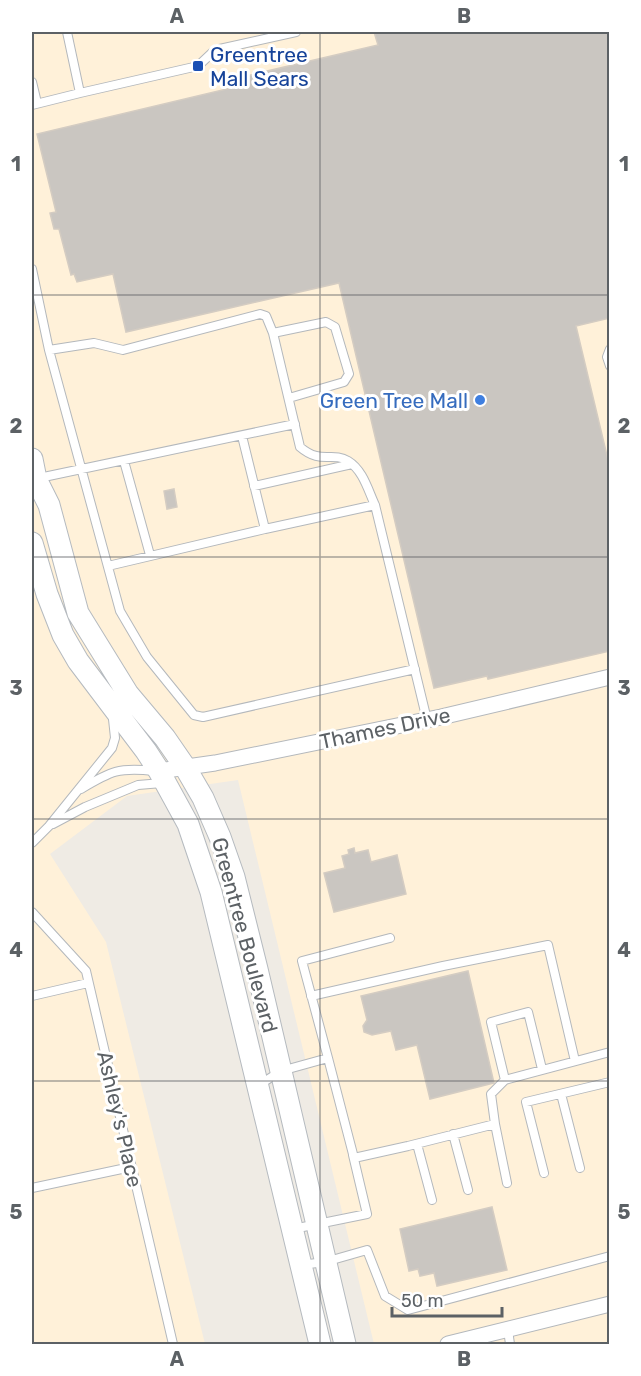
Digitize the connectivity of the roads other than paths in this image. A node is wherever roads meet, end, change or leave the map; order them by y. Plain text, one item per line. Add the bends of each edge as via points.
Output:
1 (67, 32) edge
2 (296, 32) edge
3 (32, 82) edge
4 (80, 93) junction
5 (34, 104) edge
6 (32, 268) edge
7 (273, 333) junction
8 (609, 349) edge
9 (49, 350) junction
10 (609, 366) edge
11 (289, 398) junction
12 (295, 424) junction
13 (242, 436) junction
14 (124, 461) junction
15 (351, 464) junction
16 (80, 469) junction
17 (33, 474) edge
18 (254, 486) junction
19 (375, 505) junction
20 (265, 529) junction
21 (32, 543) edge
22 (150, 555) junction
23 (108, 566) junction
24 (415, 669) junction
25 (609, 677) edge
26 (108, 701) junction
27 (427, 720) junction
28 (185, 767) junction
29 (162, 777) junction
30 (77, 791) junction
31 (50, 826) junction
32 (32, 843) edge
33 (32, 912) edge
34 (390, 938) dead end
35 (88, 983) junction
36 (32, 996) edge
37 (311, 996) junction
38 (609, 1052) edge
39 (328, 1059) junction
40 (575, 1061) junction
41 (542, 1069) junction
42 (281, 1071) junction
43 (505, 1080) junction
44 (609, 1082) edge
45 (258, 1086) junction
46 (561, 1094) junction
47 (495, 1124) junction
48 (453, 1134) junction
49 (417, 1144) junction
50 (353, 1155) junction
51 (131, 1167) junction
52 (580, 1168) dead end
53 (544, 1173) dead end
54 (507, 1183) dead end
55 (32, 1188) edge
56 (468, 1190) dead end
57 (432, 1200) dead end
58 (316, 1225) junction
59 (292, 1230) junction
60 (609, 1256) edge
61 (325, 1262) junction
62 (301, 1265) junction
63 (609, 1304) edge
64 (509, 1337) edge
65 (173, 1344) edge
66 (320, 1344) edge
67 (345, 1344) edge
68 (447, 1344) edge

1 - 4 lane
2 - 4 lane via 214,50 198,66
3 - 5 lane
4 - 5 lane
6 - 9 lane
7 - 9 lane via 267,316 260,314 123,350 94,343
7 - 11 lane
7 - 11 lane via 326,322 334,327 349,374 344,382
8 - 10 lane
9 - 16 lane
11 - 12 lane
12 - 13 lane
12 - 15 lane via 300,447 310,455 338,458
13 - 14 lane
13 - 18 lane
14 - 16 lane
14 - 22 lane
15 - 18 lane
15 - 19 lane via 362,475
16 - 17 lane
16 - 23 lane
17 - 28 main road, Greentree Boulevard via 49,505 78,613 128,694
18 - 20 lane
19 - 20 lane
19 - 24 lane
20 - 22 lane
21 - 26 main road, Greentree Boulevard via 63,634
22 - 23 lane
23 - 24 lane via 120,611 147,657 194,715 203,717
24 - 27 lane
25 - 27 street, Thames Drive
26 - 29 main road, Greentree Boulevard
26 - 30 lane via 114,725 112,748
27 - 28 street, Thames Drive
28 - 29 street, Thames Drive
28 - 42 main road, Greentree Boulevard via 203,798 234,877
29 - 30 lane via 129,768 114,771
29 - 31 lane via 85,807
29 - 45 main road, Greentree Boulevard via 188,824 212,892
30 - 31 lane
31 - 32 lane
33 - 35 lane, Ashley's Place via 86,971
34 - 37 lane via 302,961
35 - 36 lane
35 - 51 lane, Ashley's Place
37 - 39 lane
37 - 40 lane via 548,945
38 - 40 lane
39 - 42 lane
39 - 50 lane
40 - 41 lane
41 - 43 lane
41 - 43 lane via 528,1012 491,1022
42 - 45 lane
42 - 58 main road, Greentree Boulevard
43 - 47 lane via 491,1094
44 - 46 lane
45 - 59 main road, Greentree Boulevard
46 - 52 lane
46 - 53 lane via 526,1102
47 - 48 lane
47 - 54 lane
48 - 49 lane
48 - 56 lane
49 - 50 lane via 354,1158
49 - 57 lane
50 - 58 lane via 367,1214
51 - 55 lane
51 - 65 lane, Ashley's Place
58 - 59 lane
58 - 61 main road, Greentree Boulevard
59 - 62 main road, Greentree Boulevard
60 - 61 lane via 408,1310 385,1296 367,1250
61 - 62 lane
61 - 67 main road, Greentree Boulevard
62 - 66 main road, Greentree Boulevard
63 - 64 street
64 - 68 street

